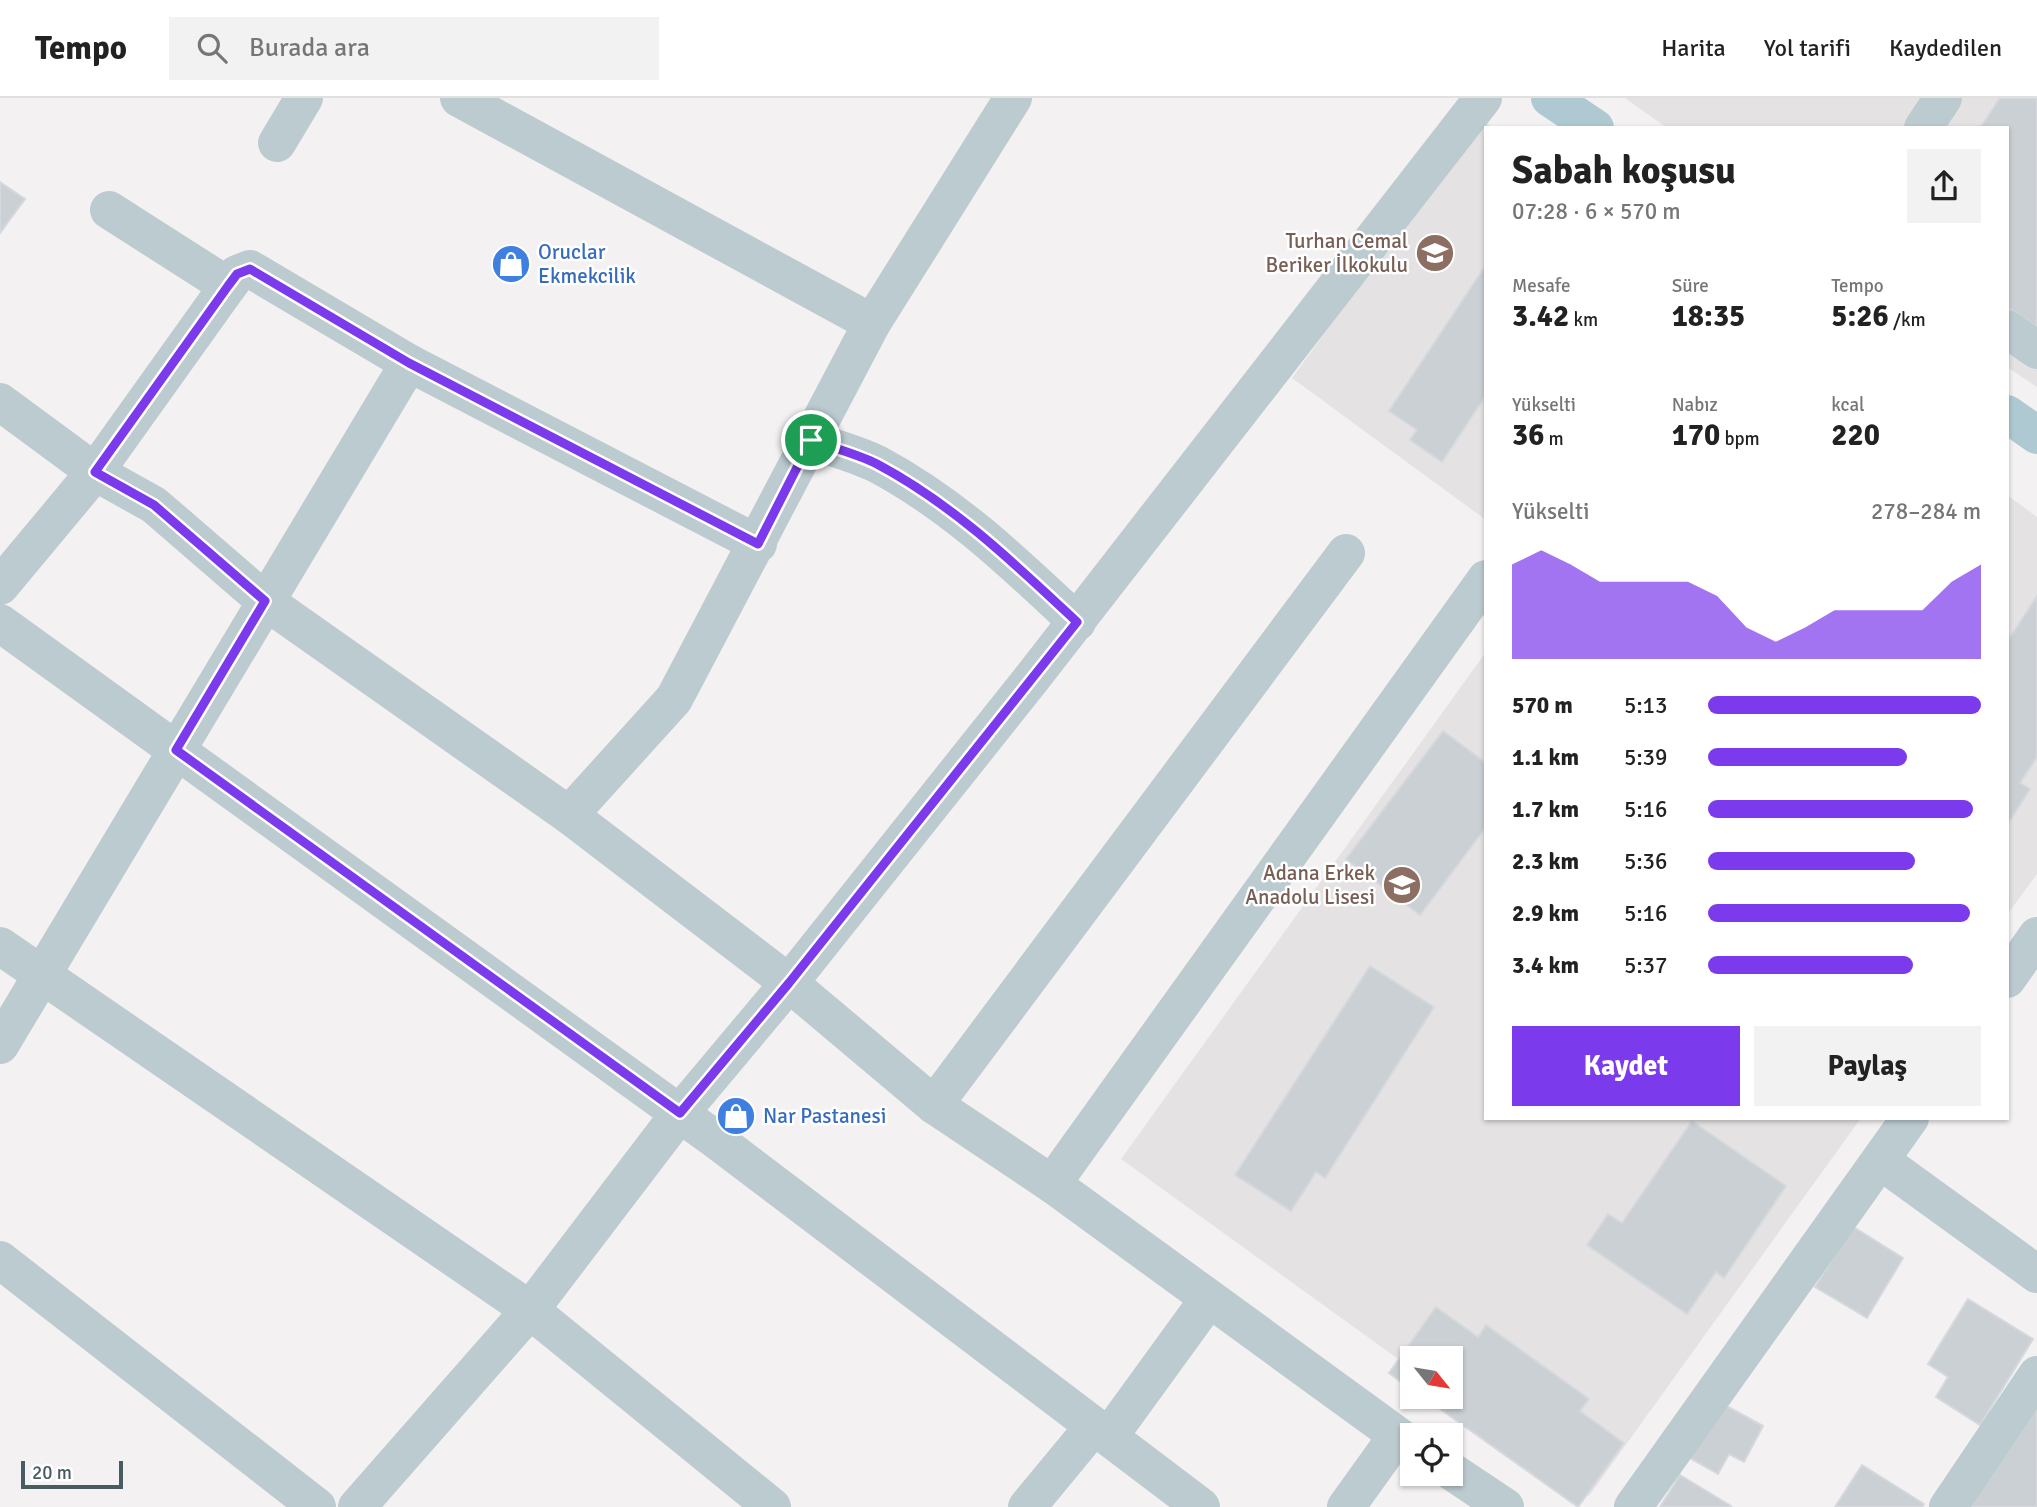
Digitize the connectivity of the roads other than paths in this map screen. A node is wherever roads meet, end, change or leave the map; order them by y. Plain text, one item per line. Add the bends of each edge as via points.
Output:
1 (304, 98) edge
2 (459, 98) edge
3 (1483, 98) edge
4 (1550, 98) edge
5 (1943, 98) edge
6 (997, 103) edge
7 (1592, 126) edge
8 (1924, 126) edge
9 (277, 143) dead end
10 (109, 209) dead end
11 (228, 286) junction
12 (872, 323) junction
13 (2009, 330) edge
14 (2037, 350) edge
15 (409, 363) junction
16 (0, 402) edge
17 (2009, 415) edge
18 (2037, 435) edge
19 (811, 440) junction
20 (95, 472) junction
21 (758, 544) junction
22 (1346, 554) dead end
23 (1484, 582) edge
24 (0, 586) edge
25 (265, 601) junction
26 (1077, 622) junction
27 (0, 623) edge
28 (176, 750) junction
29 (569, 815) junction
30 (2037, 936) edge
31 (0, 946) edge
32 (42, 976) junction
33 (2009, 976) edge
34 (789, 983) junction
35 (0, 1045) edge
36 (934, 1105) junction
37 (680, 1113) junction
38 (1909, 1120) edge
39 (1881, 1161) junction
40 (1052, 1184) junction
41 (0, 1260) edge
42 (2037, 1274) edge
43 (1208, 1300) junction
44 (530, 1310) junction
45 (2037, 1375) edge
46 (1102, 1430) junction
47 (1400, 1437) edge
48 (1400, 1447) edge
49 (1463, 1479) edge
50 (317, 1507) edge
51 (357, 1507) edge
52 (772, 1507) edge
53 (1027, 1507) edge
54 (1201, 1507) edge
55 (1346, 1507) edge
56 (1506, 1507) edge
57 (1633, 1507) edge
58 (1948, 1507) edge

1 - 9 street
2 - 12 street
3 - 26 street
4 - 7 main road
5 - 8 street
6 - 12 street
10 - 11 street
11 - 15 street via 237,274 250,269
11 - 20 street
12 - 19 street
13 - 14 street
15 - 21 street
15 - 25 street
16 - 20 street
17 - 18 main road
19 - 21 street
19 - 26 street via 875,463 944,504
20 - 24 street
20 - 25 street via 154,505
21 - 29 street via 674,699
22 - 36 street
23 - 40 street
25 - 28 street
25 - 29 street
26 - 34 street
27 - 28 street
28 - 32 street
28 - 37 street
29 - 34 street
30 - 33 street
31 - 32 street
32 - 35 street
32 - 44 street
34 - 36 street
34 - 37 street
36 - 40 street
37 - 44 street
37 - 46 street
38 - 39 street
39 - 42 street
39 - 57 street
40 - 43 street
41 - 50 street
43 - 46 street
43 - 47 street
44 - 51 street
44 - 52 street
45 - 58 street
46 - 53 street
46 - 54 street
48 - 55 street
49 - 56 street

